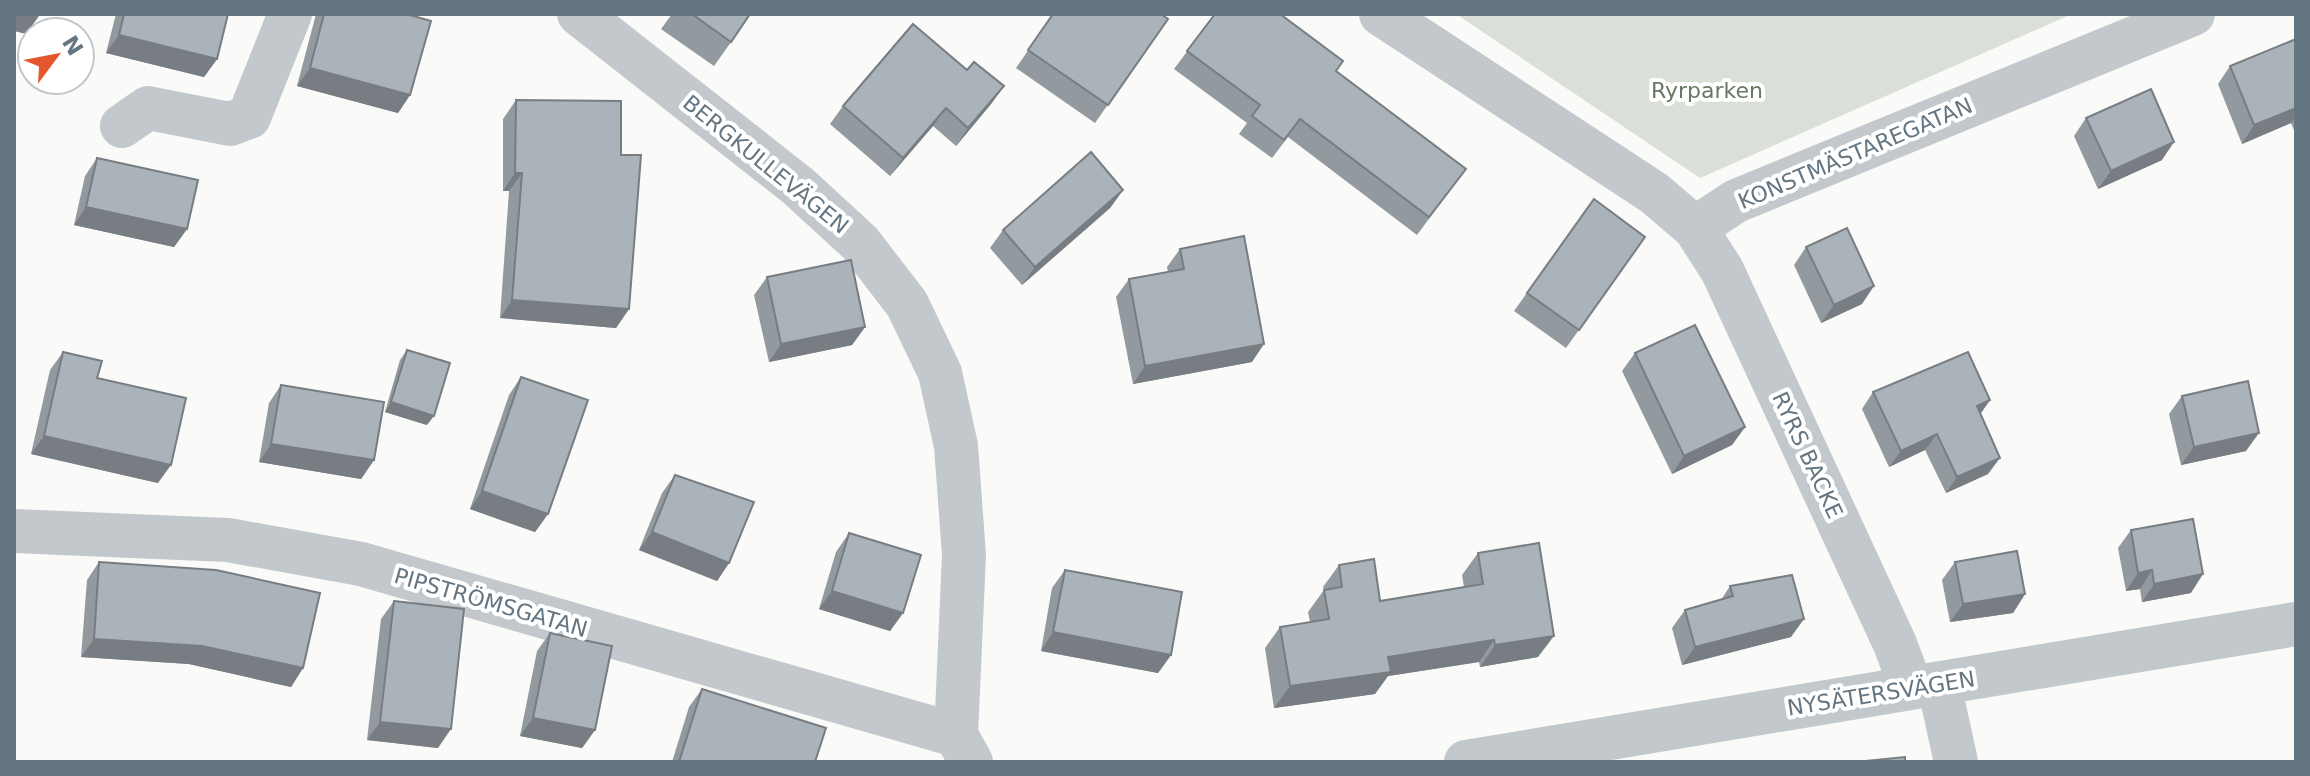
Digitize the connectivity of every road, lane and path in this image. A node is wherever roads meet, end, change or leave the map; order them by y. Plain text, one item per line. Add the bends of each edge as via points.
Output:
1 (290, 14) edge
2 (579, 14) edge
3 (1381, 14) edge
4 (2193, 14) edge
5 (122, 126) dead end
6 (1695, 228) junction
7 (14, 531) edge
8 (2296, 624) edge
9 (1925, 685) junction
10 (963, 748) edge
11 (1466, 762) edge
12 (1956, 762) edge

1 - 5 street via 249,117 230,124 148,108
2 - 10 street, BERGKULLEVÄGEN via 798,186 860,243 907,304 940,373 956,446 964,555
3 - 6 street via 1654,193
4 - 6 street, KONSTMÄSTAREGATAN via 1736,201
6 - 9 street, RYRS BACKE via 1722,270 1895,644
7 - 10 street, PIPSTRÖMSGATAN via 228,540 361,564
8 - 9 street, NYSÄTERSVÄGEN
9 - 11 street, NYSÄTERSVÄGEN
9 - 12 street, RYRS BACKE

